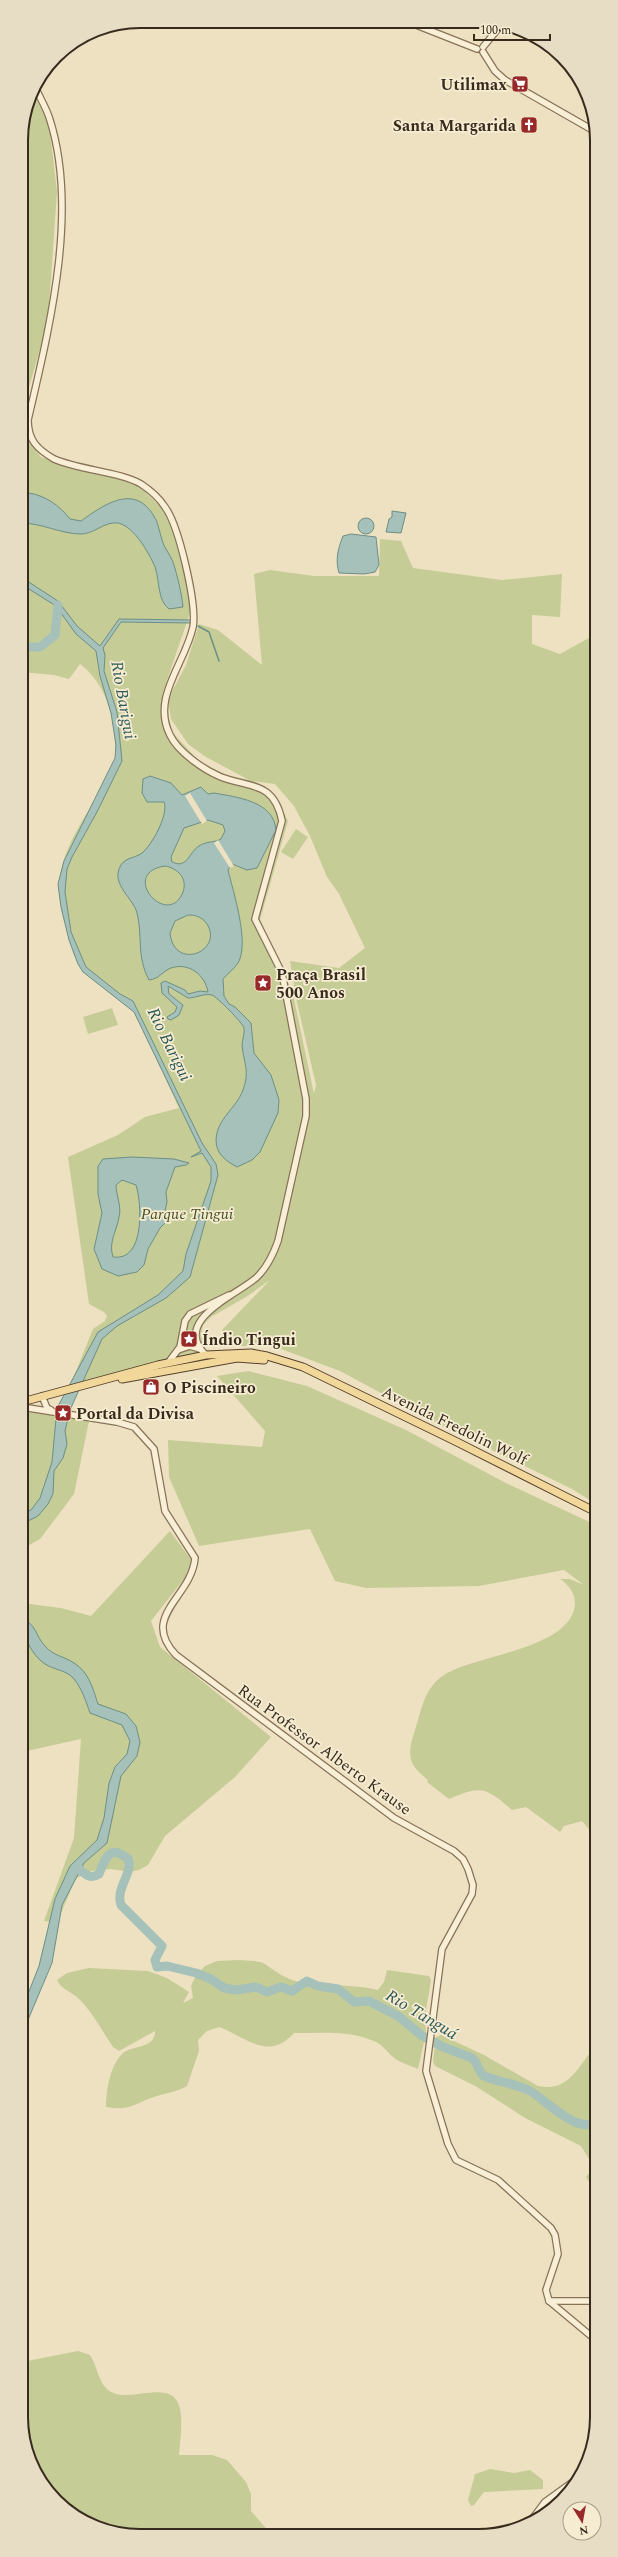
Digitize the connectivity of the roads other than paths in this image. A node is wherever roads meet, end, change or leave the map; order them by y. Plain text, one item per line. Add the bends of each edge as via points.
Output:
1 (424, 28) edge
2 (497, 30) edge
3 (481, 50) junction
4 (38, 94) edge
5 (589, 128) edge
6 (28, 420) edge
7 (28, 420) edge
8 (28, 434) edge
9 (28, 434) edge
10 (245, 1286) junction
11 (200, 1349) junction
12 (178, 1350) junction
13 (206, 1355) junction
14 (238, 1356) junction
15 (168, 1363) junction
16 (205, 1363) junction
17 (158, 1365) junction
18 (170, 1371) junction
19 (157, 1373) junction
20 (85, 1385) junction
21 (42, 1396) junction
22 (28, 1397) edge
23 (28, 1400) edge
24 (28, 1408) edge
25 (52, 1410) junction
26 (590, 1509) edge
27 (549, 2301) junction
28 (590, 2301) edge
29 (590, 2335) edge
30 (564, 2488) edge
31 (538, 2511) edge

1 - 3 street
2 - 3 street
3 - 5 street via 495,71 505,80
4 - 7 street via 50,119 55,139 62,193 57,278 50,323
6 - 9 street
8 - 10 street via 42,452 54,459 141,484 166,508 180,545 192,597 193,624 185,651 165,697 166,724 171,737 198,763 221,777 254,784 263,789 278,806 282,821 255,919 279,965 285,983 304,1088 306,1116 278,1241 264,1269
10 - 11 street via 204,1314 198,1324 196,1335
10 - 12 street via 190,1314 185,1321
11 - 12 street via 190,1346
11 - 13 street
12 - 15 street
13 - 14 main road, Avenida Fredolin Wolf
13 - 15 main road, Avenida Fredolin Wolf
13 - 16 main road via 208,1360
14 - 16 main road, Avenida Fredolin Wolf
14 - 26 main road, Avenida Fredolin Wolf via 299,1366 455,1440
15 - 17 main road, Avenida Fredolin Wolf
15 - 18 main road
16 - 18 main road, Avenida Fredolin Wolf
17 - 19 main road
17 - 20 main road, Avenida Fredolin Wolf
18 - 19 main road, Avenida Fredolin Wolf
19 - 20 main road, Avenida Fredolin Wolf
20 - 21 main road, Avenida Fredolin Wolf
21 - 22 main road, Avenida Fredolin Wolf
21 - 23 main road, Avenida Fredolin Wolf
21 - 25 street via 47,1408
24 - 25 street
25 - 27 street, Rua Professor Alberto Krause via 134,1427 154,1449 165,1511 195,1558 190,1580 163,1620 162,1635 166,1645 369,1800 463,1859 473,1885 472,1894 442,1949 426,2071 448,2144 456,2160 498,2180 556,2235 558,2254 546,2290
27 - 28 street
27 - 29 street
30 - 31 street via 545,2502

